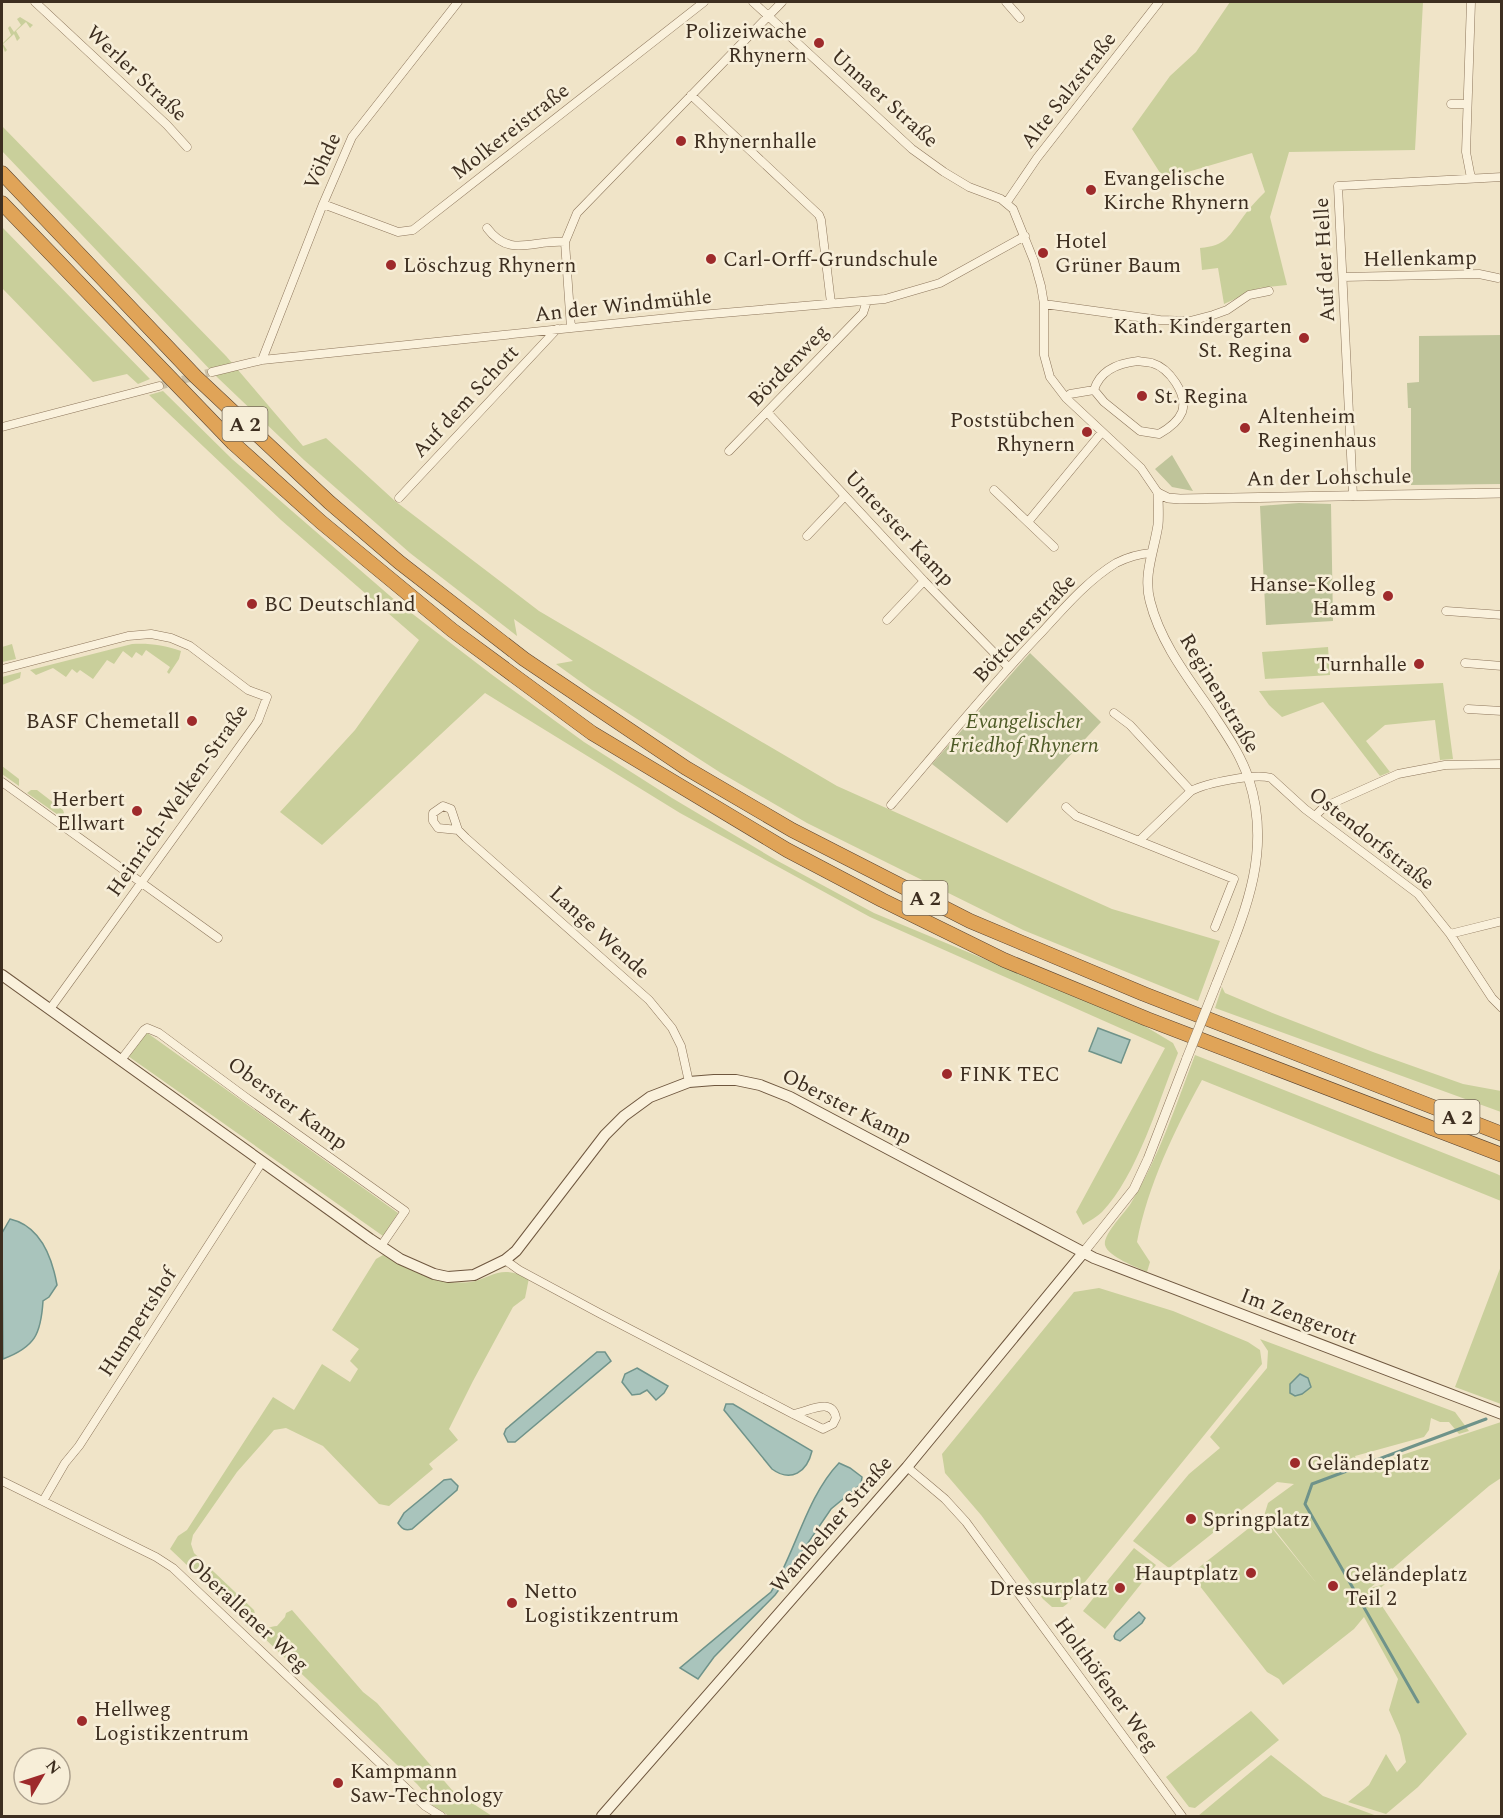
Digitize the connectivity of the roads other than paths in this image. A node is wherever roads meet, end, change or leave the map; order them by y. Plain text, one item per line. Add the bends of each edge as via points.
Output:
1 (35, 2) edge
2 (458, 2) edge
3 (704, 2) edge
4 (753, 2) edge
5 (782, 2) edge
6 (1006, 2) edge
7 (1159, 2) edge
8 (1471, 2) edge
9 (768, 15) junction
10 (1020, 18) dead end
11 (691, 95) junction
12 (1451, 104) dead end
13 (1467, 104) junction
14 (188, 147) dead end
15 (2, 173) edge
16 (1471, 177) junction
17 (1502, 177) edge
18 (1007, 202) junction
19 (2, 203) edge
20 (323, 204) junction
21 (487, 228) dead end
22 (1025, 236) junction
23 (565, 242) junction
24 (1343, 277) junction
25 (1498, 278) dead end
26 (1269, 291) dead end
27 (867, 301) junction
28 (831, 303) junction
29 (1044, 304) junction
30 (571, 328) junction
31 (557, 330) junction
32 (262, 360) junction
33 (212, 372) tunnel mouth
34 (159, 386) tunnel mouth
35 (1094, 390) junction
36 (1066, 398) junction
37 (767, 412) junction
38 (2, 427) edge
39 (1102, 432) junction
40 (729, 451) dead end
41 (994, 490) dead end
42 (1158, 493) junction
43 (1502, 493) edge
44 (1353, 495) junction
45 (845, 496) junction
46 (399, 498) dead end
47 (1028, 522) junction
48 (807, 536) dead end
49 (1054, 547) dead end
50 (1151, 553) junction
51 (924, 581) junction
52 (1446, 611) dead end
53 (1502, 615) edge
54 (887, 620) dead end
55 (1465, 663) dead end
56 (1502, 666) edge
57 (1008, 667) junction
58 (2, 669) edge
59 (1468, 709) dead end
60 (1502, 711) edge
61 (1114, 713) dead end
62 (1502, 764) edge
63 (1249, 778) junction
64 (2, 782) edge
65 (1191, 791) junction
66 (891, 806) dead end
67 (1066, 807) dead end
68 (1315, 816) junction
69 (458, 830) dead end
70 (1138, 842) junction
71 (141, 884) junction
72 (1502, 921) edge
73 (1215, 927) dead end
74 (1450, 934) junction
75 (218, 938) dead end
76 (2, 975) edge
77 (1502, 1008) edge
78 (50, 1009) junction
79 (121, 1060) junction
80 (689, 1082) junction
81 (1502, 1134) edge
82 (1502, 1155) edge
83 (262, 1162) junction
84 (381, 1246) junction
85 (1083, 1252) junction
86 (505, 1260) junction
87 (793, 1414) junction
88 (1502, 1414) edge
89 (907, 1467) junction
90 (2, 1480) edge
91 (43, 1501) junction
92 (441, 1816) edge
93 (602, 1816) edge
94 (1182, 1816) edge

1 - 14 street, Werler Straße
2 - 20 street, Vöhde via 356,131
3 - 20 street, Molkereistraße via 413,230 398,232
4 - 9 street, Unnaer Straße
5 - 9 street
6 - 10 street
7 - 18 street, Alte Salzstraße
8 - 13 street
9 - 11 street
9 - 18 street, Unnaer Straße via 912,149 969,187
11 - 23 street via 577,213
11 - 28 street via 816,211 821,220
12 - 13 street
13 - 16 street via 1466,152
15 - 81 highway, A 2 via 196,377 329,502 524,659 686,768 792,830 970,921 1134,990
16 - 17 street, Auf der Helle
16 - 24 street, Auf der Helle via 1338,186
18 - 22 street
19 - 82 highway, A 2 via 233,443 452,630 592,733 787,850 1004,960
20 - 32 street, Vöhde
21 - 23 street via 495,239 508,246
22 - 27 street, An der Windmühle via 940,283
22 - 29 street
23 - 30 street
24 - 25 street, Hellenkamp via 1479,274
24 - 44 street, Auf der Helle
26 - 29 street via 1250,295 1227,310 1190,321
27 - 28 street, An der Windmühle
27 - 37 street, Bördenweg via 863,312
28 - 30 street, An der Windmühle
29 - 36 street via 1046,366 1053,383
30 - 31 street, An der Windmühle
31 - 32 street, An der Windmühle
31 - 46 street, Auf dem Schott
32 - 33 street, An der Windmühle
34 - 38 street
35 - 35 street via 1140,431 1159,434 1174,424 1182,411 1177,386 1154,363 1130,362 1111,368
35 - 36 street
36 - 39 street
37 - 40 street, Bördenweg
37 - 45 street, Unterster Kamp
39 - 42 street via 1141,468
39 - 47 street
41 - 47 street
42 - 44 street, An der Lohschule via 1180,499
42 - 50 street, Reginenstraße via 1158,526
43 - 44 street, An der Lohschule
45 - 48 street
45 - 51 street, Unterster Kamp
47 - 49 street
50 - 57 street, Böttcherstraße via 1114,564
50 - 63 street, Reginenstraße via 1147,586 1156,621
51 - 54 street
51 - 57 street, Unterster Kamp
52 - 53 street
55 - 56 street
57 - 66 street, Böttcherstraße
58 - 71 street, Heinrich-Welken-Straße via 128,636 151,634 190,646 248,690 267,697 258,721
59 - 60 street
61 - 65 street via 1131,725
62 - 68 street via 1445,765 1398,774 1324,807
63 - 65 street, Ostendorfstraße via 1209,783
63 - 68 street, Ostendorfstraße via 1271,778
63 - 85 street, Reginenstraße, bridge via 1258,820 1258,853 1248,903 1148,1160 1134,1189
64 - 71 street
65 - 70 street
67 - 70 street via 1076,816
68 - 74 street, Ostendorfstraße via 1418,894
69 - 80 street, Lange Wende via 650,1000 681,1046
70 - 73 street via 1234,879
71 - 75 street
71 - 78 street, Heinrich-Welken-Straße
72 - 74 street
74 - 77 street, Ostendorfstraße
76 - 78 main road, Oberster Kamp
78 - 79 main road, Oberster Kamp
79 - 83 main road, Oberster Kamp
79 - 84 street, Oberster Kamp via 144,1030 159,1033 405,1211
80 - 85 main road, Oberster Kamp via 736,1080 790,1097
80 - 86 main road, Oberster Kamp via 650,1097 624,1116 527,1239
83 - 84 main road, Oberster Kamp
83 - 91 street, Humpertshof
84 - 86 main road, Oberster Kamp via 420,1268 448,1277 474,1275
85 - 88 main road, Im Zengerott
85 - 89 main road, Wambelner Straße
86 - 87 street
87 - 87 street via 823,1429 836,1418 829,1407 820,1406
89 - 93 main road, Wambelner Straße
89 - 94 street, Holthöfener Weg via 966,1522
90 - 91 street, Oberallener Weg
91 - 92 street, Oberallener Weg via 174,1568 425,1806

